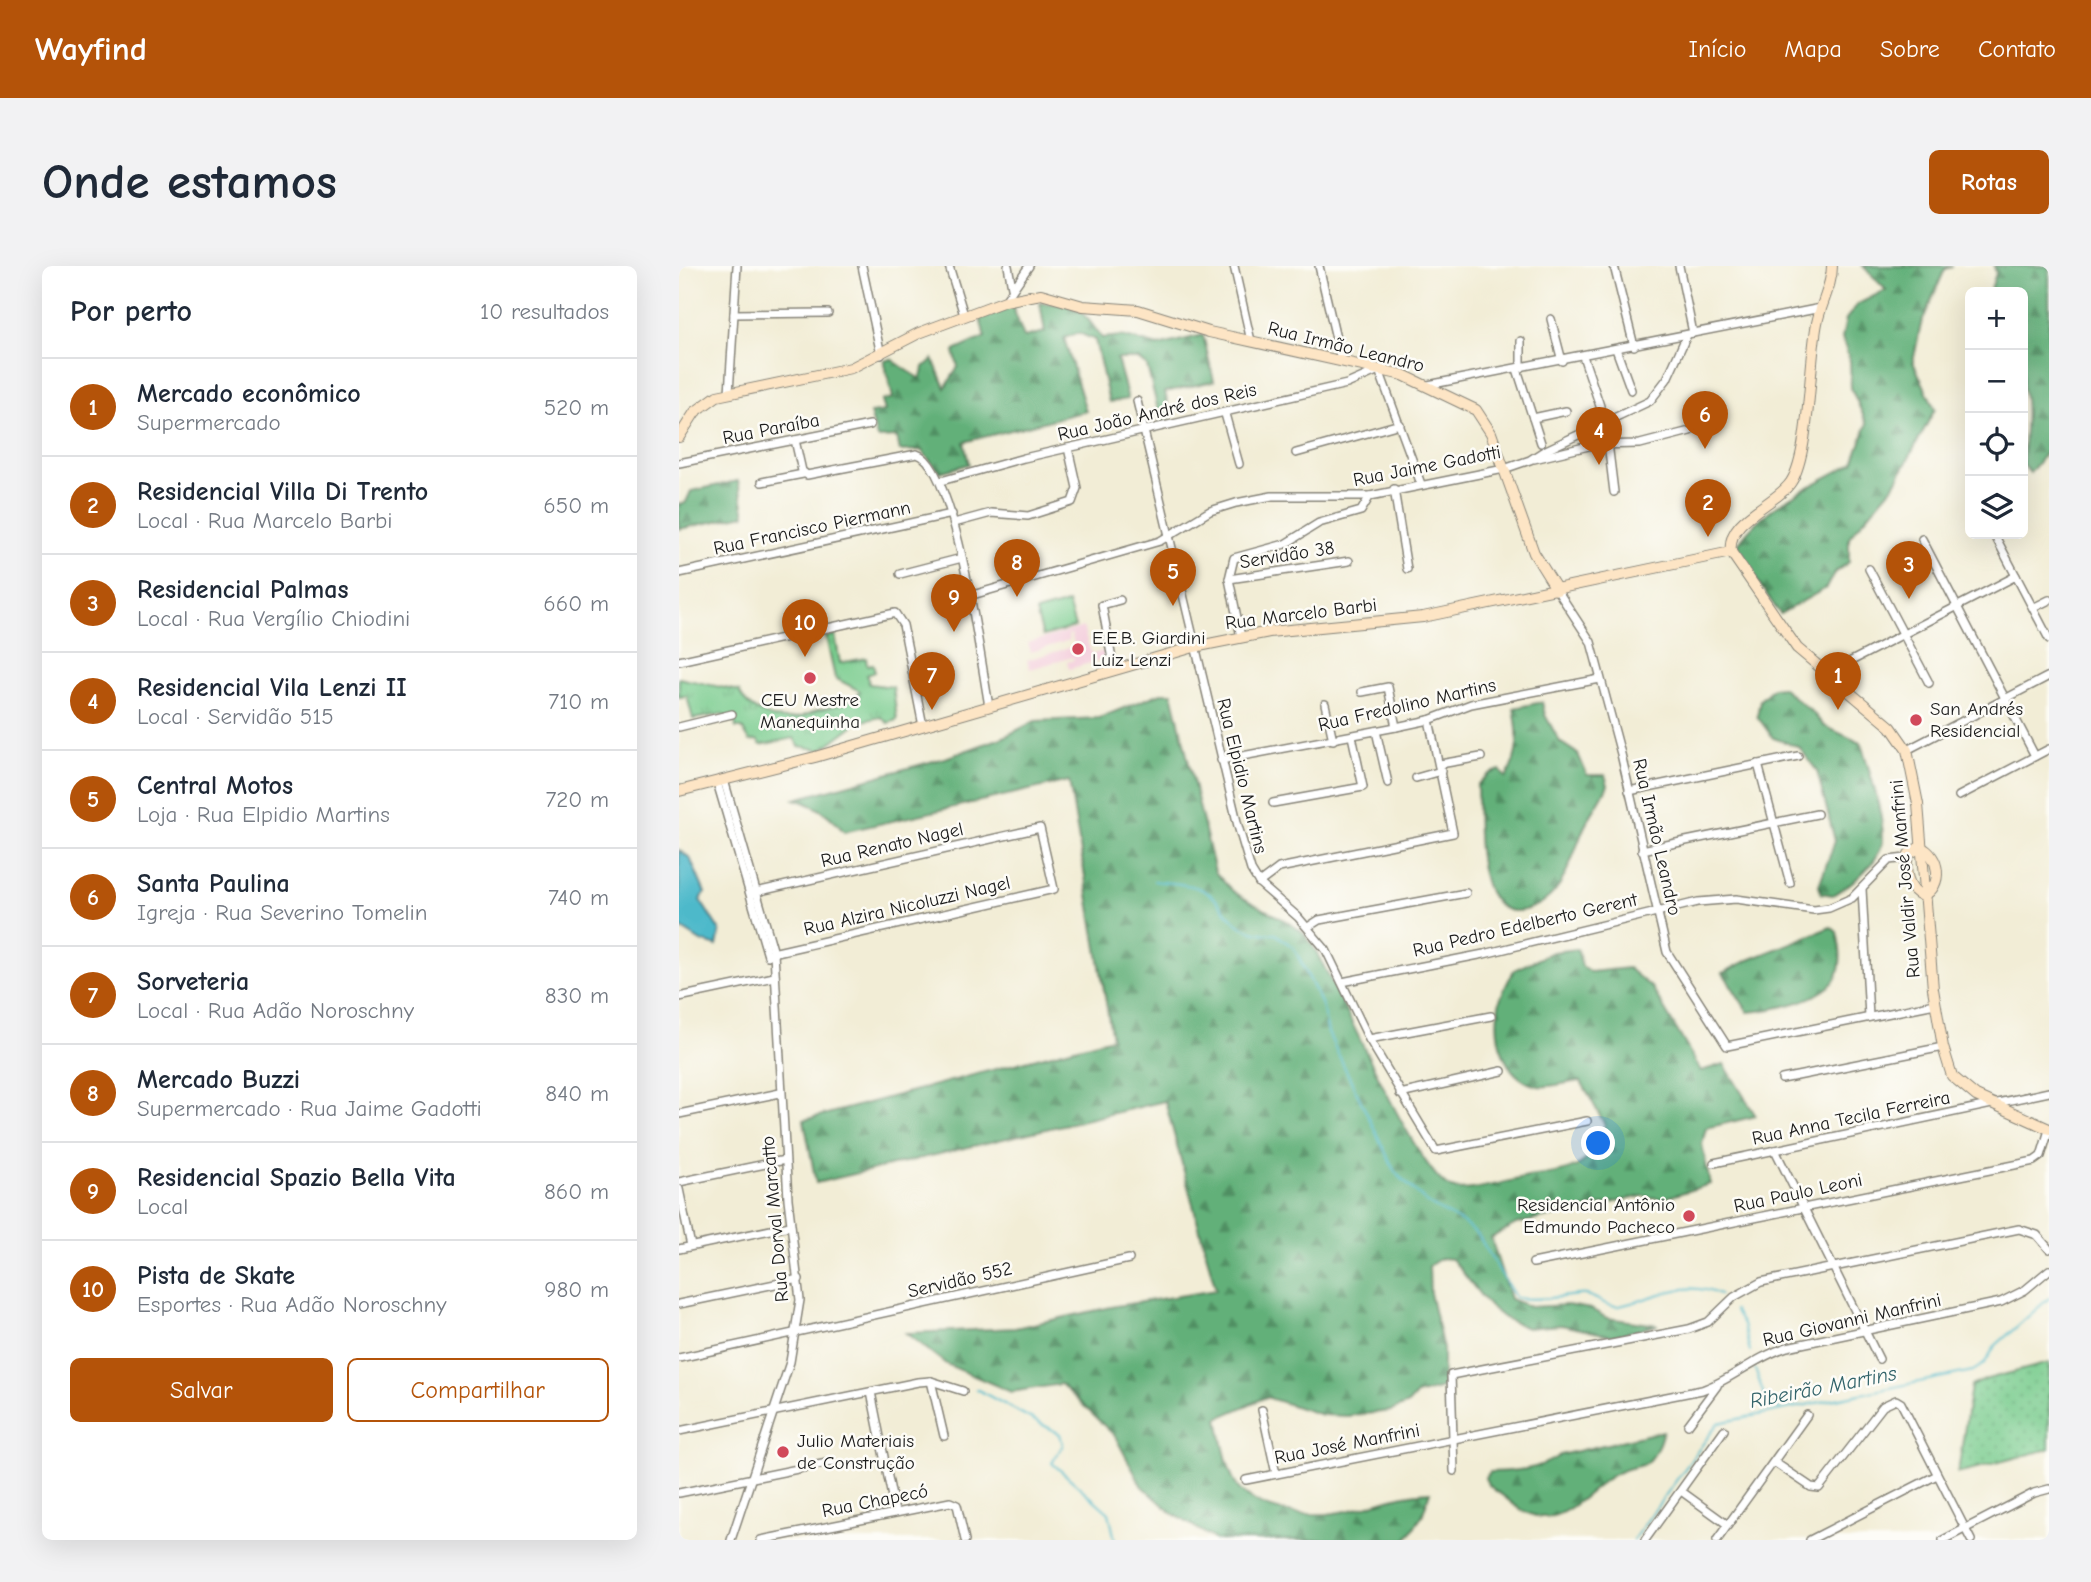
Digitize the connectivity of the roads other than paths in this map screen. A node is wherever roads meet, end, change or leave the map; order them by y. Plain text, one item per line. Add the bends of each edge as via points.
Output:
1 (737, 266) edge
2 (862, 266) edge
3 (949, 266) edge
4 (1008, 266) edge
5 (1028, 266) edge
6 (1234, 266) edge
7 (1319, 266) edge
8 (1613, 266) edge
9 (1679, 266) edge
10 (1832, 266) edge
11 (1012, 287) junction
12 (1005, 301) junction
13 (1821, 308) junction
14 (828, 313) dead end
15 (734, 314) junction
16 (964, 314) junction
17 (1551, 319) dead end
18 (1690, 334) junction
19 (1251, 341) junction
20 (1521, 341) dead end
21 (1634, 346) junction
22 (1616, 349) junction
23 (881, 355) junction
24 (1583, 356) junction
25 (1341, 360) junction
26 (1562, 361) junction
27 (1519, 369) junction
28 (1378, 370) junction
29 (1428, 385) junction
30 (1631, 390) dead end
31 (729, 393) junction
32 (1137, 401) dead end
33 (1600, 406) dead end
34 (1566, 411) dead end
35 (1225, 414) junction
36 (1533, 418) junction
37 (1400, 424) junction
38 (870, 425) dead end
39 (1145, 430) junction
40 (1690, 431) dead end
41 (679, 436) edge
42 (795, 440) junction
43 (1541, 443) dead end
44 (1608, 443) junction
45 (1068, 448) junction
46 (1296, 453) dead end
47 (1530, 460) junction
48 (679, 463) edge
49 (1239, 464) dead end
50 (1504, 469) junction
51 (803, 474) junction
52 (941, 481) junction
53 (762, 482) dead end
54 (1421, 484) junction
55 (1394, 489) junction
56 (1614, 492) dead end
57 (1370, 496) junction
58 (951, 514) junction
59 (954, 523) junction
60 (1168, 537) junction
61 (1922, 538) dead end
62 (1997, 539) edge
63 (1731, 552) junction
64 (962, 558) junction
65 (1349, 561) dead end
66 (1407, 569) dead end
67 (1870, 569) dead end
68 (679, 573) edge
69 (900, 574) dead end
70 (2016, 576) junction
71 (1229, 579) junction
72 (1557, 590) junction
73 (969, 596) junction
74 (1120, 600) dead end
75 (2049, 600) edge
76 (1957, 606) junction
77 (2033, 608) junction
78 (1904, 634) junction
79 (1241, 637) junction
80 (2049, 639) edge
81 (1193, 647) junction
82 (679, 661) edge
83 (1114, 670) junction
84 (1825, 674) junction
85 (2049, 676) edge
86 (1600, 679) junction
87 (1929, 683) dead end
88 (1362, 692) dead end
89 (2006, 699) junction
90 (1325, 705) dead end
91 (989, 706) junction
92 (732, 714) dead end
93 (1429, 720) junction
94 (923, 726) junction
95 (679, 727) edge
96 (1396, 727) junction
97 (1376, 731) junction
98 (1352, 736) junction
99 (1333, 740) junction
100 (2049, 749) edge
101 (1907, 750) junction
102 (1798, 756) dead end
103 (2035, 756) junction
104 (1481, 757) dead end
105 (1221, 760) junction
106 (1758, 764) junction
107 (1441, 768) junction
108 (1416, 778) dead end
109 (720, 781) junction
110 (1388, 783) dead end
111 (679, 791) edge
112 (1629, 791) junction
113 (1959, 796) dead end
114 (1273, 803) dead end
115 (1817, 814) dead end
116 (1774, 823) junction
117 (1040, 828) joint
118 (1920, 847) junction
119 (1642, 850) junction
120 (1906, 858) junction
121 (1259, 883) junction
122 (1790, 883) dead end
123 (1862, 889) junction
124 (754, 892) junction
125 (1466, 893) dead end
126 (1923, 896) junction
127 (1656, 911) junction
128 (1308, 927) junction
129 (771, 953) junction
130 (773, 973) junction
131 (1342, 982) junction
132 (679, 997) edge
133 (1935, 1004) junction
134 (1491, 1016) dead end
135 (1869, 1017) junction
136 (1369, 1039) junction
137 (1943, 1047) junction
138 (1501, 1071) dead end
139 (1782, 1079) dead end
140 (780, 1093) junction
141 (2049, 1093) edge
142 (1400, 1094) junction
143 (1993, 1104) junction
144 (679, 1114) edge
145 (1587, 1121) dead end
146 (2049, 1130) edge
147 (1775, 1150) junction
148 (785, 1160) junction
149 (1714, 1163) dead end
150 (679, 1182) edge
151 (679, 1189) edge
152 (1803, 1209) junction
153 (790, 1226) junction
154 (691, 1246) junction
155 (679, 1249) edge
156 (2049, 1249) edge
157 (1129, 1258) dead end
158 (1533, 1263) dead end
159 (1831, 1265) junction
160 (2049, 1270) edge
161 (799, 1279) junction
162 (679, 1304) edge
163 (1864, 1331) junction
164 (797, 1332) junction
165 (679, 1357) edge
166 (1879, 1359) dead end
167 (931, 1381) junction
168 (1723, 1381) junction
169 (963, 1391) dead end
170 (871, 1392) junction
171 (1262, 1410) dead end
172 (774, 1412) junction
173 (1807, 1415) dead end
174 (1688, 1424) dead end
175 (1724, 1430) dead end
176 (679, 1431) edge
177 (944, 1436) dead end
178 (1454, 1438) junction
179 (832, 1462) dead end
180 (1774, 1462) junction
181 (1454, 1471) dead end
182 (1276, 1474) junction
183 (1937, 1475) junction
184 (752, 1478) junction
185 (1246, 1480) dead end
186 (2049, 1489) edge
187 (1681, 1491) junction
188 (679, 1493) edge
189 (895, 1512) junction
190 (1728, 1525) junction
191 (1965, 1529) junction
192 (731, 1540) edge
193 (761, 1540) edge
194 (965, 1540) edge
195 (1645, 1540) edge
196 (1717, 1540) edge
197 (1810, 1540) edge
198 (1943, 1540) edge
199 (1971, 1540) edge

1 - 15 street
2 - 23 street
3 - 16 street
4 - 11 street
5 - 11 street
6 - 19 street
7 - 25 street
8 - 21 street
9 - 18 street
10 - 13 street
11 - 12 street
12 - 16 street, Rua Irmão Leandro
12 - 19 street, Rua Irmão Leandro via 1051,296 1083,306 1159,314
13 - 18 street
13 - 63 street via 1798,466 1781,495 1740,526 1730,543
14 - 15 street
15 - 31 street
16 - 23 street, Rua Irmão Leandro
17 - 26 street
18 - 21 street
18 - 47 street, Rua Jaime Gadotti via 1650,401
19 - 25 street, Rua Irmão Leandro
20 - 27 street
21 - 22 street
22 - 24 street
22 - 30 street
23 - 31 street, Rua Irmão Leandro via 828,374
24 - 26 street
24 - 33 street
25 - 28 street, Rua Irmão Leandro
26 - 27 street
27 - 29 street
27 - 36 street
28 - 29 street, Rua Irmão Leandro
28 - 35 street, Rua João André dos Reis via 1347,384
28 - 37 street
29 - 50 street, Rua Irmão Leandro via 1481,415
31 - 41 street, Rua Irmão Leandro via 704,403
32 - 39 street, Rua Elpidio Martins
34 - 36 street
35 - 39 street, Rua João André dos Reis
35 - 49 street
36 - 43 street
37 - 46 street
37 - 54 street
38 - 42 street, Rua Paraíba
39 - 45 street, Rua João André dos Reis
39 - 60 street, Rua Elpidio Martins
40 - 44 street via 1640,444
42 - 48 street, Rua Paraíba
42 - 51 street
44 - 47 street
44 - 56 street
45 - 52 street, Rua João André dos Reis
45 - 59 street via 1077,488 1072,502 1028,516 991,513
47 - 50 street, Rua Jaime Gadotti
50 - 54 street, Rua Jaime Gadotti
50 - 72 street, Rua Irmão Leandro via 1535,553
51 - 52 street via 917,454 929,462
51 - 53 street
52 - 58 street
54 - 55 street, Rua Jaime Gadotti
55 - 57 street, Rua Jaime Gadotti
55 - 66 street
57 - 60 street, Rua Jaime Gadotti via 1254,498 1210,511
57 - 71 street via 1361,511 1319,523 1285,544 1239,555 1231,563
58 - 59 street
58 - 68 street, Rua Francisco Piermann
59 - 64 street
60 - 73 street, Rua Jaime Gadotti
60 - 81 street, Rua Elpidio Martins
61 - 76 street
62 - 70 street
63 - 72 street, Rua Marcelo Barbi
63 - 84 street, Rua Valdir José Manfrini via 1785,633
64 - 69 street
64 - 73 street
65 - 71 street, Servidão 38
67 - 78 street
70 - 76 street
70 - 77 street
71 - 79 street
72 - 79 street, Rua Marcelo Barbi via 1423,617
72 - 86 street, Rua Irmão Leandro via 1591,642
73 - 91 street
74 - 83 street via 1102,605
75 - 77 street
76 - 78 street
76 - 89 street
77 - 80 street
78 - 84 street
78 - 87 street
79 - 81 street, Rua Marcelo Barbi
81 - 83 street, Rua Marcelo Barbi
81 - 105 street, Rua Elpidio Martins
82 - 94 street via 895,613 903,625
83 - 91 street, Rua Marcelo Barbi
84 - 101 street, Rua Valdir José Manfrini via 1891,727
85 - 89 street
86 - 93 street, Rua Fredolino Martins via 1471,704
86 - 112 street, Rua Irmão Leandro
88 - 96 street via 1388,687
89 - 101 street
89 - 103 street
90 - 99 street
91 - 94 street, Rua Marcelo Barbi
92 - 95 street
93 - 96 street, Rua Fredolino Martins
93 - 107 street
94 - 109 street, Rua Marcelo Barbi
96 - 97 street, Rua Fredolino Martins
97 - 98 street, Rua Fredolino Martins
97 - 110 street
98 - 99 street, Rua Fredolino Martins
98 - 114 street via 1363,787
99 - 105 street, Rua Fredolino Martins
100 - 103 street
101 - 118 street, Rua Valdir José Manfrini via 1914,774
102 - 106 street
103 - 113 street
104 - 107 street
105 - 121 street, Rua Elpidio Martins via 1245,854
106 - 112 street
106 - 116 street
107 - 108 street
107 - 121 street via 1453,832 1279,868
109 - 111 street, Rua Marcelo Barbi
109 - 124 street, Rua Dorval Marcatto
112 - 119 street, Rua Irmão Leandro
115 - 116 street
116 - 119 street
116 - 122 street
117 - 124 street, Rua Renato Nagel
117 - 129 street, Rua Alzira Nicoluzzi Nagel via 1053,889
118 - 120 street
118 - 126 street, Rua Valdir José Manfrini
118 - 126 street via 1932,855 1938,876 1932,890
119 - 127 street, Rua Irmão Leandro
120 - 123 street, Rua Pedro Edelberto Gerent via 1889,860
120 - 126 street via 1911,886
121 - 128 street, Rua Elpidio Martins
123 - 127 street, Rua Pedro Edelberto Gerent via 1840,904 1814,910 1736,899
123 - 135 street
124 - 129 street, Rua Dorval Marcatto
125 - 128 street via 1319,920
126 - 133 street, Rua Valdir José Manfrini
127 - 131 street, Rua Pedro Edelberto Gerent via 1484,954
127 - 135 street, Rua Irmão Leandro via 1667,952 1727,1046
128 - 131 street, Rua Elpidio Martins
129 - 130 street, Rua Dorval Marcatto
130 - 132 street
130 - 140 street, Rua Dorval Marcatto
131 - 136 street, Rua Elpidio Martins
133 - 135 street
133 - 137 street, Rua Valdir José Manfrini
134 - 136 street
136 - 142 street, Rua Elpidio Martins
137 - 139 street
137 - 143 street, Rua Valdir José Manfrini via 1952,1076
138 - 142 street
140 - 144 street
140 - 148 street, Rua Dorval Marcatto
141 - 143 street, Rua Anna Tecila Ferreira
142 - 145 street, Rua Elpidio Martins via 1436,1151
143 - 146 street, Rua Valdir José Manfrini
143 - 147 street, Rua Anna Tecila Ferreira
146 - 152 street, Rua Paulo Leoni via 2041,1156 2034,1161
147 - 149 street, Rua Anna Tecila Ferreira
147 - 152 street
148 - 150 street
148 - 153 street, Rua Dorval Marcatto
151 - 154 street
152 - 158 street, Rua Paulo Leoni
152 - 159 street
153 - 154 street
153 - 161 street, Rua Dorval Marcatto
154 - 155 street
156 - 159 street via 2037,1234 2019,1228
157 - 164 street, Servidão 552
159 - 163 street
159 - 178 street via 1749,1287 1708,1322 1689,1329 1451,1375
160 - 163 street, Rua Giovanni Manfrini via 2001,1302
161 - 162 street
161 - 164 street, Rua Dorval Marcatto
163 - 166 street
163 - 168 street, Rua Giovanni Manfrini via 1775,1351
164 - 165 street, Servidão 552
164 - 172 street, Rua Dorval Marcatto
167 - 169 street
167 - 170 street
167 - 177 street
168 - 174 street
168 - 178 street, Rua Giovanni Manfrini via 1686,1394
170 - 172 street
170 - 189 street
171 - 182 street
172 - 176 street
172 - 184 street, Rua Dorval Marcatto
173 - 180 street
175 - 187 street
178 - 181 street
178 - 182 street, Rua José Manfrini
179 - 184 street
180 - 183 street via 1819,1488 1892,1400 1901,1403
180 - 190 street
182 - 185 street, Rua José Manfrini
183 - 191 street
183 - 197 street
184 - 188 street
184 - 192 street, Rua Dorval Marcatto
186 - 191 street
187 - 190 street
187 - 195 street
189 - 193 street, Rua Chapecó
189 - 194 street, Rua Chapecó via 954,1502
190 - 196 street
191 - 198 street
191 - 199 street

